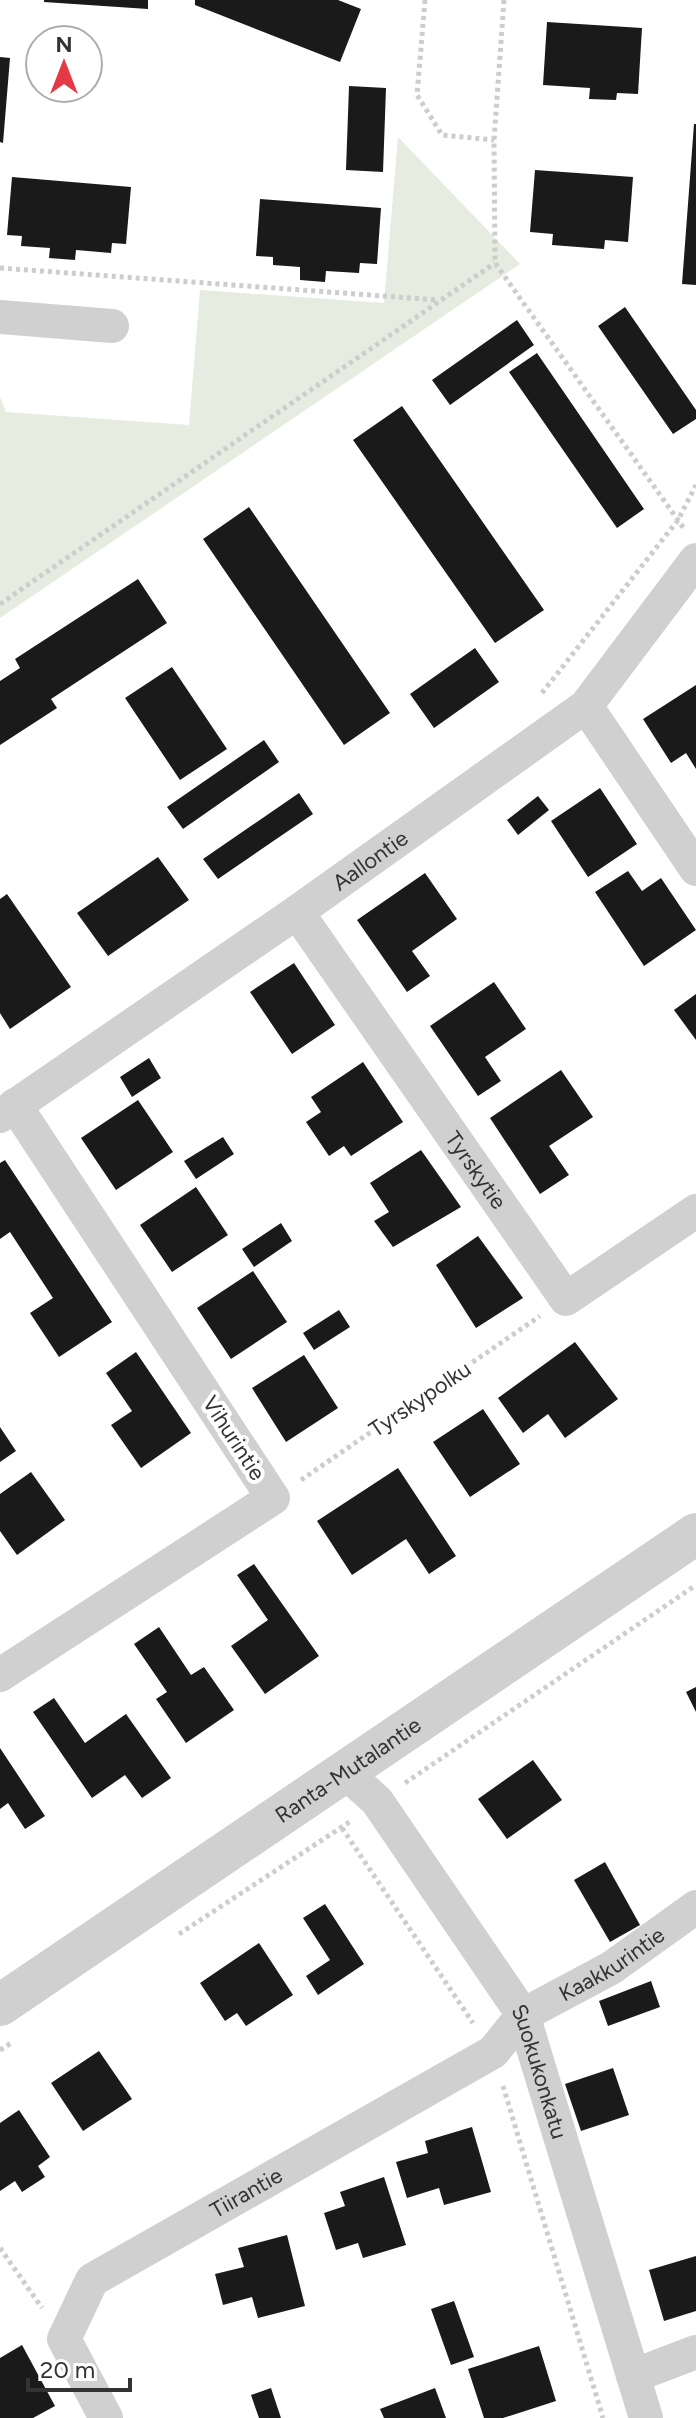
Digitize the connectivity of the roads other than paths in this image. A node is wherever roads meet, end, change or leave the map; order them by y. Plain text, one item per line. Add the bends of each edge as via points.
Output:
1 (0, 317) edge
2 (112, 326) dead end
3 (692, 546) edge
4 (586, 706) junction
5 (696, 869) edge
6 (297, 912) junction
7 (8, 1110) edge
8 (696, 1211) edge
9 (696, 1534) edge
10 (0, 1675) edge
11 (346, 1773) junction
12 (696, 1907) edge
13 (0, 2005) edge
14 (523, 2015) junction
15 (696, 2352) edge
16 (635, 2404) edge
17 (106, 2418) edge

1 - 2 street
3 - 4 street, Aallontie
4 - 5 street
4 - 6 street, Aallontie
6 - 7 street, Aallontie
6 - 8 street, Tyrskytie via 566,1299
7 - 10 street, Vihurintie via 273,1498
9 - 11 street, Ranta-Mutalantie
11 - 13 street, Ranta-Mutalantie
11 - 14 street, Suokukonkatu via 377,1801
12 - 14 street, Kaakkurintie via 611,1968
14 - 16 street, Suokukonkatu
14 - 17 street, Tiirantie via 493,2052 92,2280 64,2339
15 - 16 street

